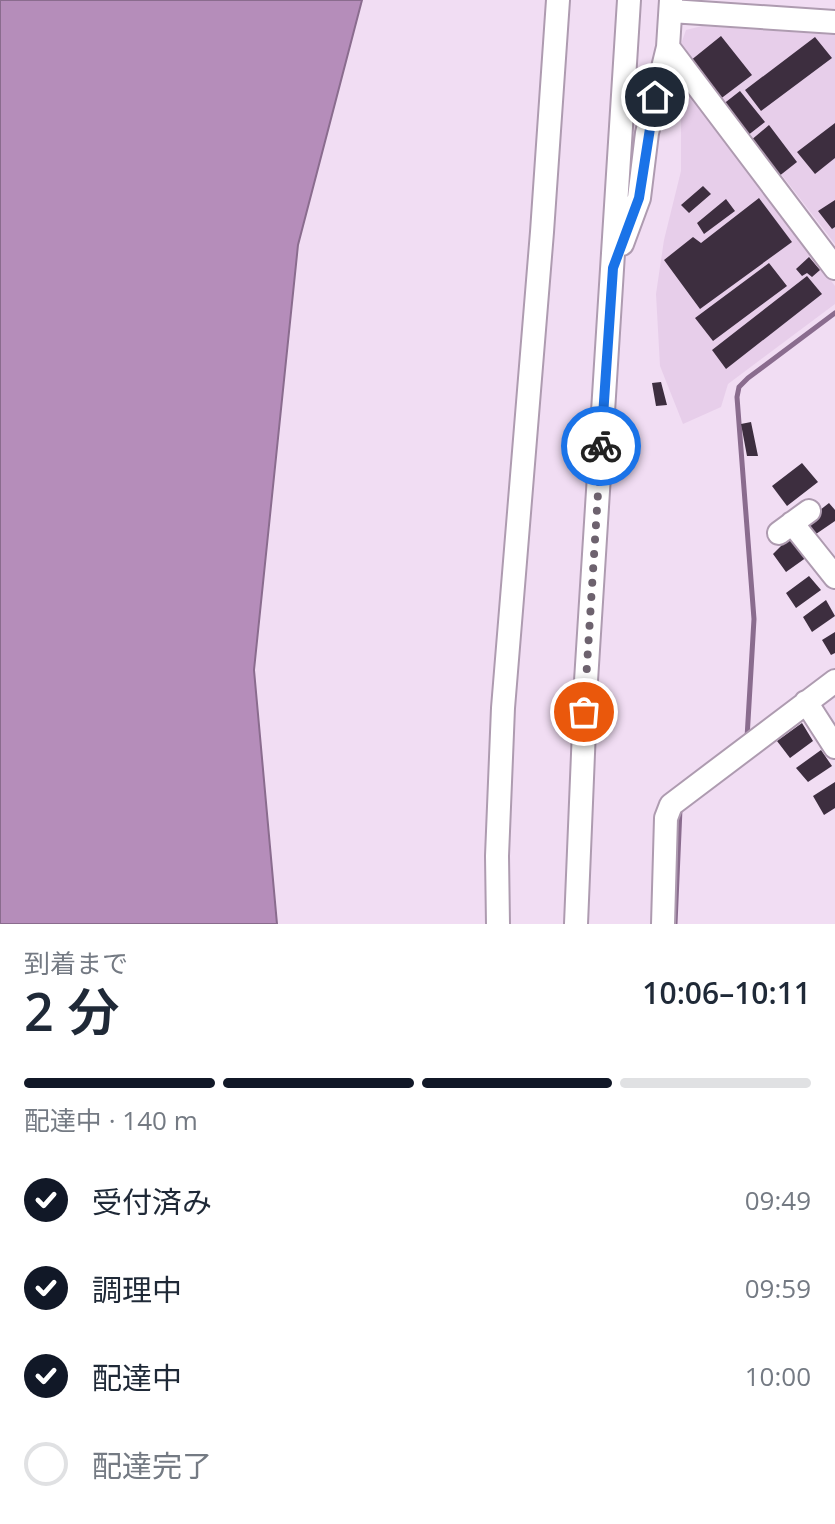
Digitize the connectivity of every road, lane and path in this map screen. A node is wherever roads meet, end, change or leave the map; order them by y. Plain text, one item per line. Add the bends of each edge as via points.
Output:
1 (558, 0) edge
2 (629, 0) edge
3 (671, 5) edge
4 (835, 22) edge
5 (668, 47) junction
6 (613, 268) junction
7 (835, 268) edge
8 (793, 522) dead end
9 (835, 577) edge
10 (835, 681) edge
11 (806, 702) junction
12 (835, 747) edge
13 (498, 924) edge
14 (576, 924) edge
15 (663, 924) edge

1 - 13 street via 500,754
2 - 6 street
3 - 4 street
3 - 5 street
5 - 6 street via 647,133 639,198
5 - 7 street
6 - 14 street
8 - 9 street
10 - 11 street
11 - 12 street
11 - 15 street via 671,805 666,818

